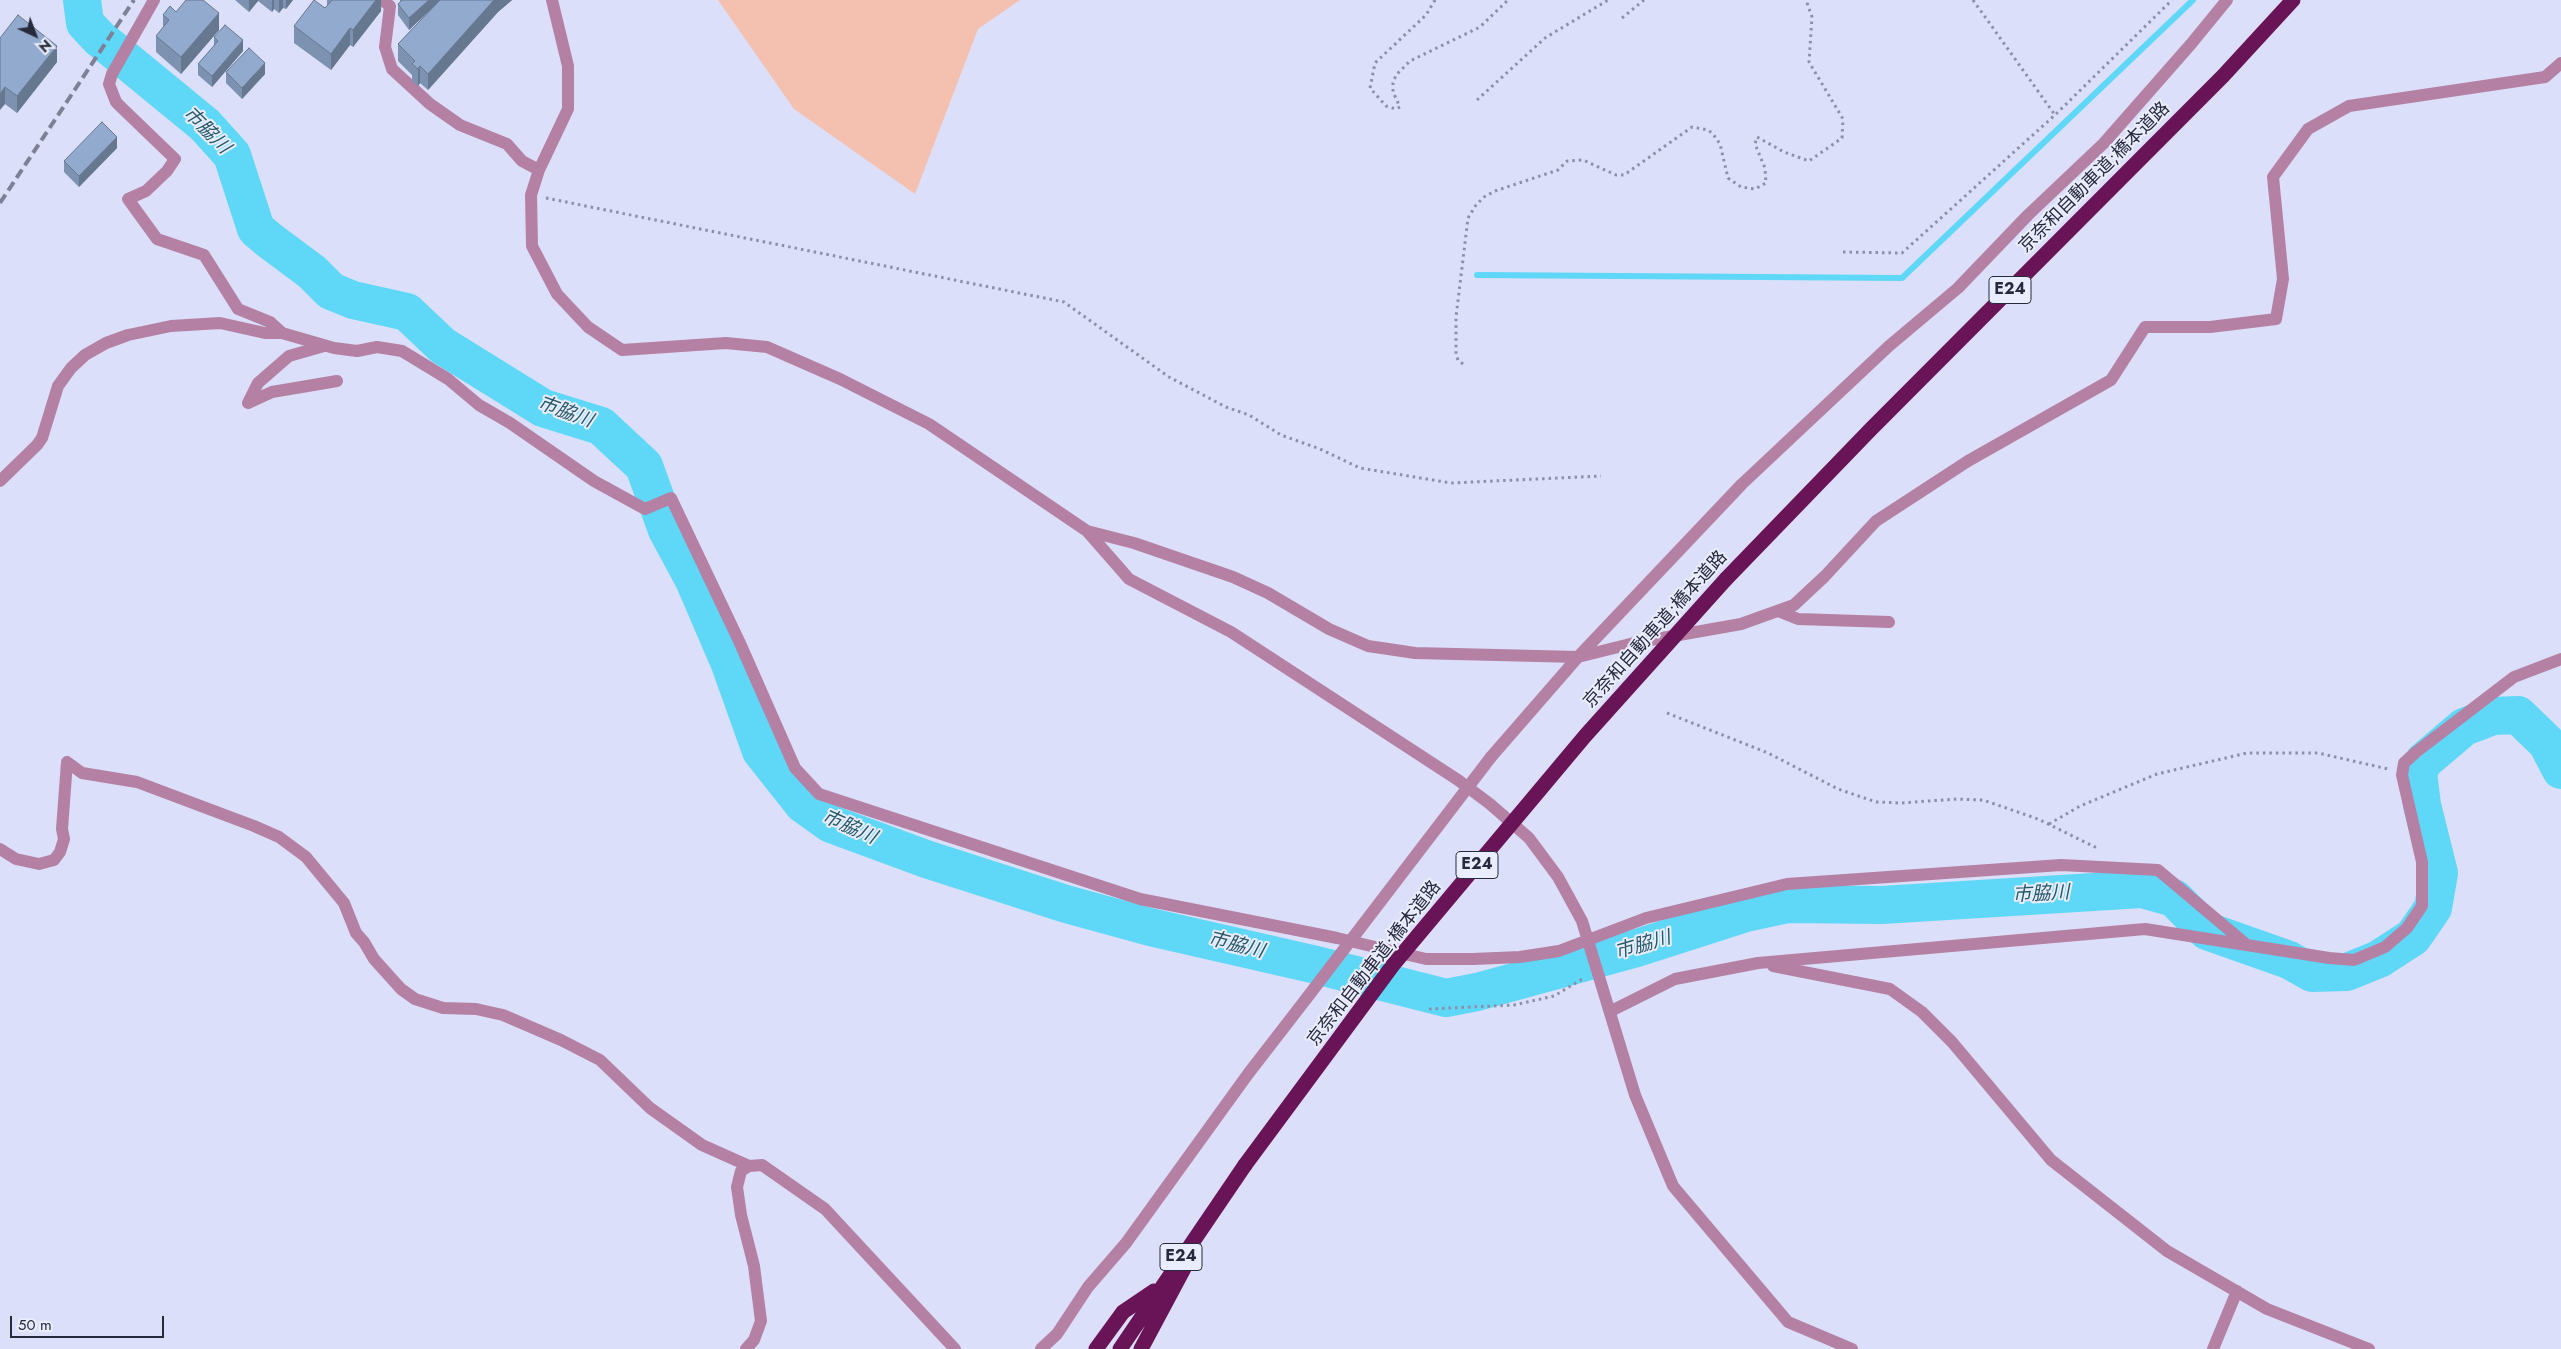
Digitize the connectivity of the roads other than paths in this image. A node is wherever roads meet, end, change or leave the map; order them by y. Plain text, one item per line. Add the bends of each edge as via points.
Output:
1 (154, 0) edge
2 (382, 0) edge
3 (552, 0) edge
4 (2227, 0) edge
5 (2293, 0) edge
6 (2561, 63) edge
7 (539, 170) junction
8 (282, 333) junction
9 (324, 346) junction
10 (337, 381) dead end
11 (0, 481) edge
12 (1087, 531) junction
13 (1778, 611) junction
14 (1889, 622) dead end
15 (1578, 657) junction
16 (2561, 659) edge
17 (0, 849) edge
18 (1588, 940) junction
19 (2247, 945) junction
20 (1758, 963) junction
21 (1611, 1011) junction
22 (749, 1166) junction
23 (1212, 1213) junction
24 (1162, 1286) junction
25 (2237, 1291) junction
26 (746, 1349) edge
27 (955, 1349) edge
28 (1041, 1349) edge
29 (1096, 1349) edge
30 (1120, 1349) edge
31 (1141, 1349) edge
32 (1852, 1349) edge
33 (2213, 1349) edge
34 (2369, 1349) edge

1 - 8 street via 109,84 123,110 175,159 167,172 146,191 128,199 158,239 204,255 238,308 270,322
2 - 7 street via 390,6 384,46 392,69 460,125 507,144 522,161
3 - 7 street via 568,66 568,109
4 - 15 street via 2104,143 1958,288 1889,346 1769,458
5 - 23 highway, 京奈和自動車道;橋本道路 / E24, bridge via 2223,76 1726,579 1585,736 1393,965
6 - 13 street via 2545,77 2349,106 2308,129 2273,177 2283,279 2276,319 2210,327 2145,327 2111,380 1968,462 1876,521 1811,590 1794,605
7 - 12 street via 531,195 532,246 557,294 588,326 622,350 726,343 767,347 929,424
8 - 9 street
8 - 11 street via 220,324 171,326 106,343 71,368 58,386 42,438
9 - 10 street via 289,356 258,383 248,403 272,392
9 - 18 street via 357,351 377,347 402,351 448,379 479,405 510,422 594,481 645,509 671,498 795,768 819,794 1140,899 1426,959 1520,957 1559,950
12 - 15 street via 1233,577 1268,593 1329,629 1368,646 1415,654
12 - 18 street via 1129,579 1230,632 1490,804 1529,838 1558,877 1582,921
13 - 14 street via 1798,619
13 - 15 street via 1741,624 1634,643
15 - 28 street, bridge via 1491,756 1248,1074 1126,1243 1088,1287 1057,1334
16 - 19 street via 2514,677 2404,763 2402,775 2422,862 2422,906 2407,928 2384,947 2354,960
17 - 22 street via 16,859 39,864 54,860 64,839 67,762 82,773 137,782 254,826 279,837 306,857 344,903 356,934 374,959 401,989 415,999 443,1008 476,1009 503,1016 561,1040 600,1060 650,1108 702,1145
18 - 19 street via 1646,918 1787,884 2061,865 2158,870
18 - 21 street
19 - 20 street via 2145,929
20 - 21 street via 1675,979
20 - 25 street via 1890,989 1922,1012 1952,1042 2051,1160 2167,1251
21 - 32 street via 1635,1095 1673,1186 1788,1322
22 - 26 street via 741,1171 737,1187 756,1273 762,1321
22 - 27 street via 762,1165 772,1170 825,1209
23 - 24 highway, 京奈和自動車道;橋本道路 / E24
23 - 31 highway
24 - 29 highway via 1124,1312
24 - 30 highway, 京奈和自動車道;橋本道路 / E24
25 - 33 street
25 - 34 street via 2267,1309

